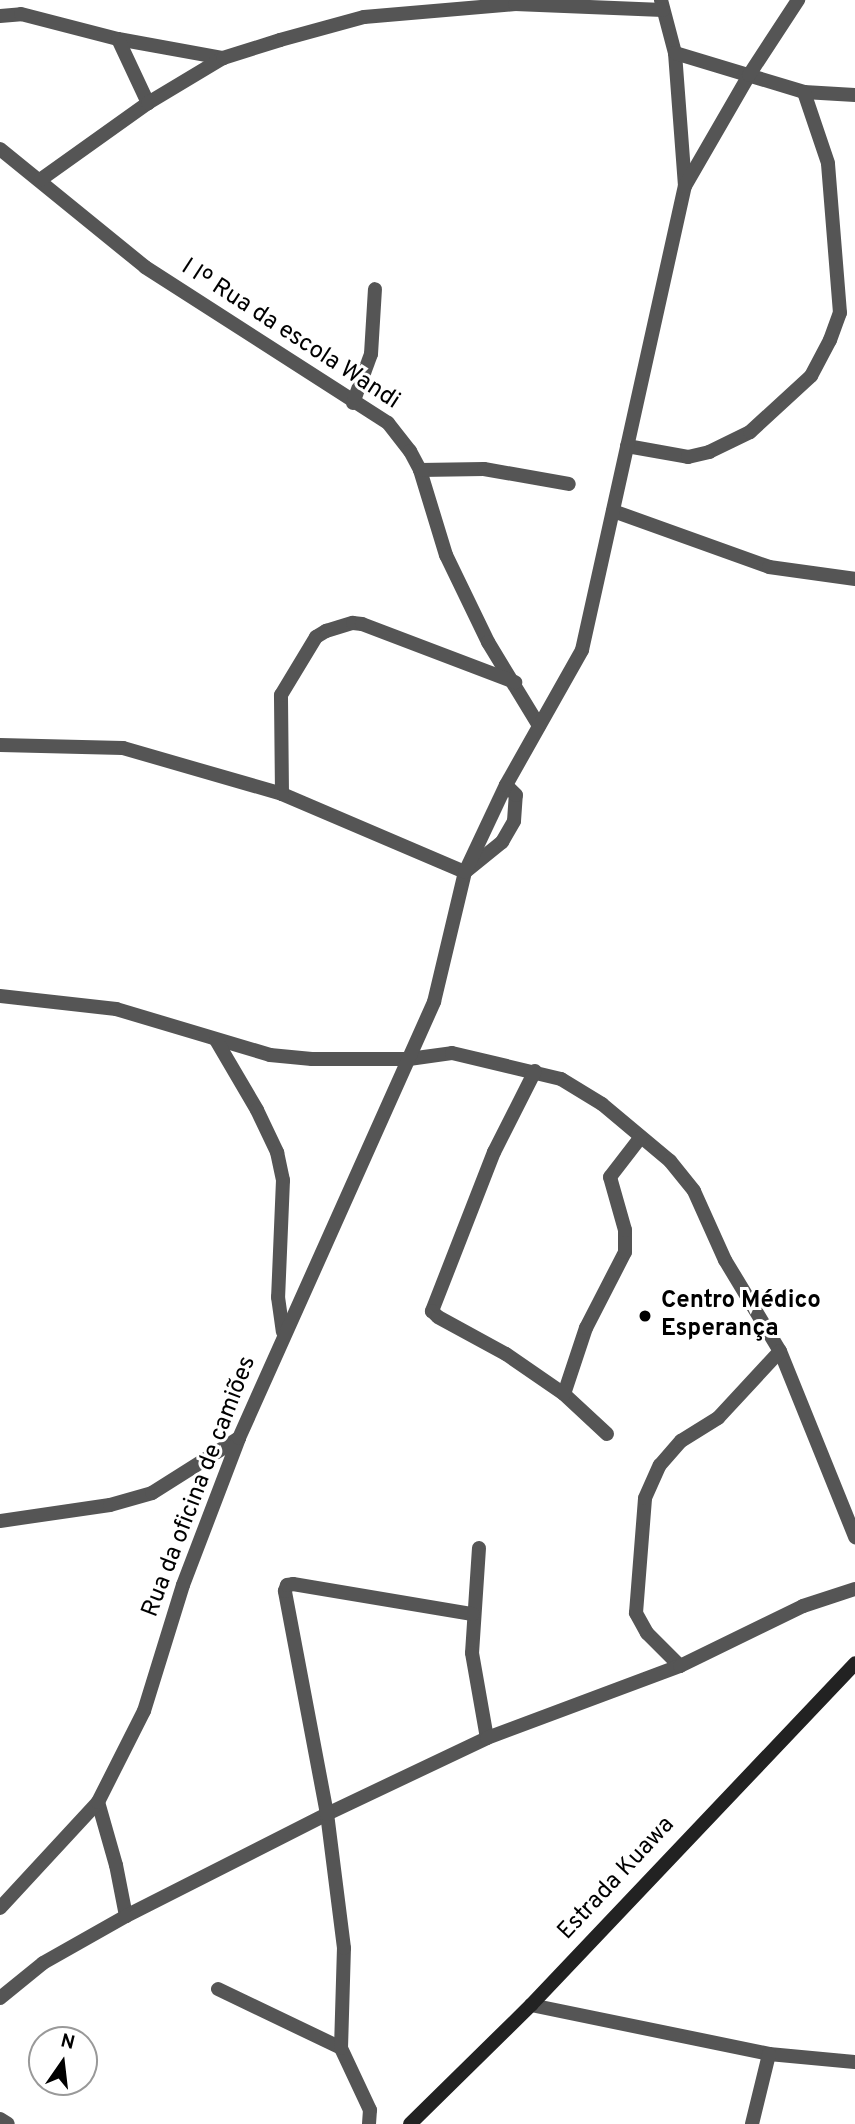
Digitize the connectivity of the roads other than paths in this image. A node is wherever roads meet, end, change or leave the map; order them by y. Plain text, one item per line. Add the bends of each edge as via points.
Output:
1 (798, 0) edge
2 (662, 5) edge
3 (0, 16) edge
4 (118, 39) junction
5 (674, 52) junction
6 (223, 58) junction
7 (749, 75) junction
8 (804, 92) junction
9 (855, 95) edge
10 (148, 103) junction
11 (0, 149) edge
12 (40, 180) junction
13 (685, 186) junction
14 (375, 289) dead end
15 (353, 403) junction
16 (627, 446) junction
17 (420, 470) junction
18 (569, 484) dead end
19 (613, 510) junction
20 (855, 579) edge
21 (515, 682) junction
22 (539, 726) junction
23 (0, 745) edge
24 (506, 785) junction
25 (282, 794) junction
26 (465, 872) junction
27 (0, 996) edge
28 (216, 1040) junction
29 (409, 1059) junction
30 (535, 1071) junction
31 (640, 1138) junction
32 (284, 1333) junction
33 (779, 1351) junction
34 (564, 1394) junction
35 (607, 1434) dead end
36 (239, 1438) junction
37 (0, 1521) edge
38 (855, 1537) edge
39 (479, 1548) dead end
40 (855, 1589) edge
41 (473, 1614) junction
42 (855, 1663) edge
43 (680, 1666) junction
44 (487, 1738) junction
45 (98, 1802) junction
46 (327, 1814) junction
47 (0, 1908) edge
48 (126, 1916) junction
49 (218, 1989) dead end
50 (0, 1998) edge
51 (531, 2005) junction
52 (341, 2048) junction
53 (769, 2054) junction
54 (855, 2062) edge
55 (0, 2119) edge
56 (8, 2124) edge
57 (369, 2124) edge
58 (410, 2124) edge
59 (752, 2124) edge

1 - 7 street
2 - 5 street
2 - 6 street via 515,4 364,17
3 - 4 street via 21,14
4 - 6 street
4 - 10 street
5 - 7 street
5 - 13 street
6 - 10 street
7 - 8 street
7 - 13 street
8 - 9 street
8 - 16 street via 828,163 840,313 830,340 811,376 750,432 688,457
10 - 12 street
11 - 12 street, I Iº Rua da escola Wandi
12 - 15 street, I Iº Rua da escola Wandi via 145,267
13 - 16 street, Rua da oficina de camiões
14 - 15 street via 371,354
15 - 17 street, I Iº Rua da escola Wandi via 388,423
16 - 19 street, Rua da oficina de camiões
17 - 18 street via 484,469
17 - 21 street, I Iº Rua da escola Wandi via 446,555 488,642
19 - 20 street via 769,568
19 - 22 street, Rua da oficina de camiões via 582,650
21 - 22 street, I Iº Rua da escola Wandi
21 - 25 street via 362,624 326,631 316,637 281,695
22 - 24 street, Rua da oficina de camiões
23 - 25 street via 123,748
24 - 26 street, Rua da oficina de camiões
24 - 26 street via 516,795 514,821 502,842
25 - 26 street
26 - 29 street, Rua da oficina de camiões via 434,1002
27 - 28 street via 116,1009
28 - 29 street via 271,1055
28 - 32 street via 277,1152 283,1180 278,1297
29 - 30 street via 452,1053
29 - 32 street, Rua da oficina de camiões
30 - 31 street via 561,1079 602,1104
30 - 34 street via 495,1152 432,1311
31 - 33 street via 670,1161 694,1191 725,1260
31 - 34 street via 610,1177 625,1230 625,1252 586,1328
32 - 36 street, Rua da oficina de camiões
33 - 38 street
33 - 43 street via 718,1418 681,1441 660,1465 645,1498 636,1613 647,1633
34 - 35 street
36 - 37 street via 152,1493 110,1505
36 - 45 street, Rua da oficina de camiões via 183,1585 144,1711
39 - 41 street
40 - 43 street via 803,1606
41 - 44 street via 472,1653
41 - 46 street via 287,1585
42 - 51 street, Estrada Kuawa
43 - 44 street
44 - 46 street
45 - 47 street, Rua da oficina de camiões
45 - 48 street
46 - 48 street
46 - 52 street via 344,1948
48 - 50 street via 43,1963
49 - 52 street
51 - 53 street
51 - 58 street, Estrada Kuawa
52 - 57 street via 370,2110
53 - 54 street
53 - 59 street
55 - 56 street

